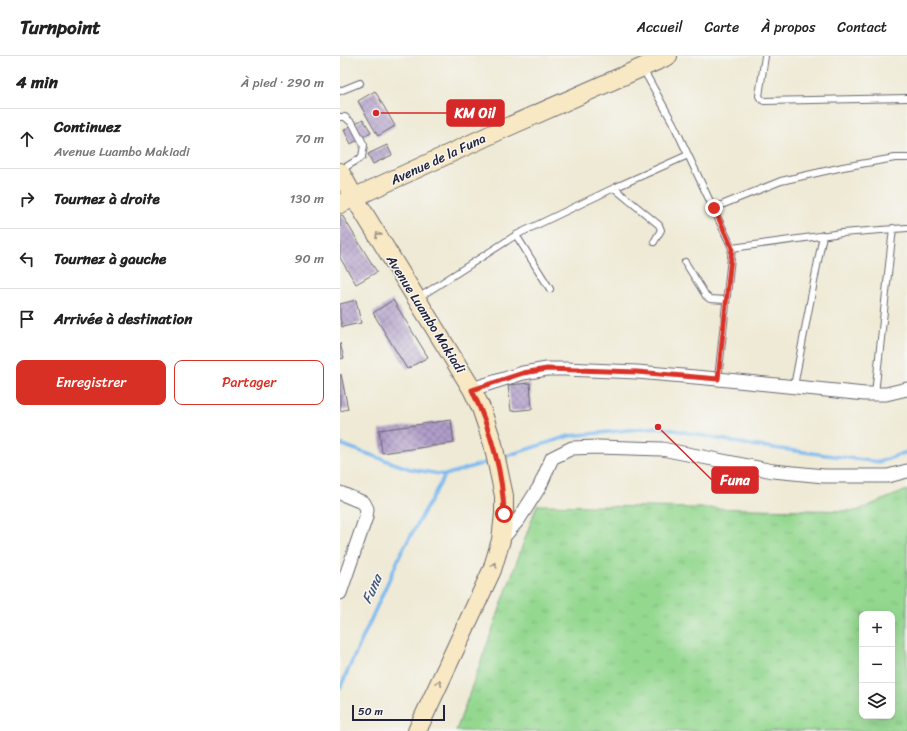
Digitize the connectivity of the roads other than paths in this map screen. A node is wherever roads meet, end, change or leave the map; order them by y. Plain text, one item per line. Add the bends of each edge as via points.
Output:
1 (668, 56) edge
2 (765, 56) edge
3 (642, 67) junction
4 (360, 83) dead end
5 (340, 92) edge
6 (907, 98) edge
7 (340, 117) edge
8 (688, 155) junction
9 (907, 158) edge
10 (340, 171) edge
11 (614, 188) junction
12 (347, 200) edge
13 (714, 208) junction
14 (892, 228) junction
15 (907, 228) edge
16 (516, 235) junction
17 (823, 235) junction
18 (654, 242) dead end
19 (732, 248) junction
20 (685, 262) dead end
21 (550, 289) dead end
22 (417, 299) junction
23 (726, 300) junction
24 (718, 379) junction
25 (794, 386) junction
26 (907, 389) edge
27 (472, 390) junction
28 (875, 394) junction
29 (907, 471) edge
30 (340, 493) edge
31 (501, 540) junction
32 (340, 593) edge
33 (417, 731) edge

1 - 3 main road, Avenue de la Funa
2 - 6 lane via 759,96 764,101
3 - 8 lane
3 - 12 main road, Avenue de la Funa
4 - 5 lane
7 - 10 lane via 345,117 353,124 364,145 362,157
8 - 11 lane
8 - 13 lane
9 - 13 lane via 843,167 781,181
10 - 12 main road, Avenue Luambo Makiadi
11 - 16 lane
11 - 18 lane via 659,225 661,230
22 -> 12 main road, Avenue Luambo Makiadi
13 - 19 lane
14 - 15 lane
14 - 17 lane
14 - 28 lane
16 - 21 lane
16 - 22 lane
17 - 19 lane
17 - 25 lane
19 - 23 lane
20 - 23 lane via 706,296 710,299
22 - 27 main road, Avenue Luambo Makiadi
23 - 24 lane
24 - 25 street
24 - 27 street via 637,372 547,369 523,373
25 - 28 street
26 - 28 street
27 - 31 main road, Avenue Luambo Makiadi via 493,444 502,488 504,514
29 - 31 street via 888,476 824,476 773,471 662,449 572,448 552,458 540,486
30 - 32 street via 364,503 367,509
33 -> 31 main road, Avenue Luambo Makiadi via 492,570

